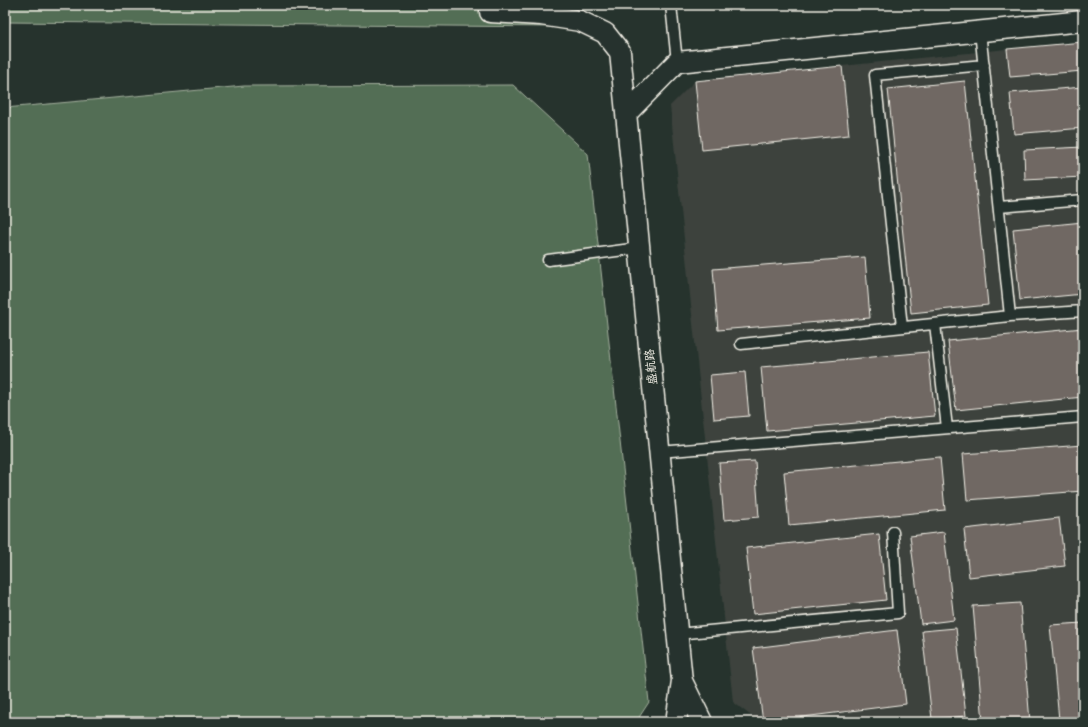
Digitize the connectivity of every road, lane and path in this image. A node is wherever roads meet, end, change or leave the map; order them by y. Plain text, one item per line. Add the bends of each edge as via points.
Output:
1 (671, 5) edge
2 (490, 12) dead end
3 (1083, 21) edge
4 (980, 31) junction
5 (677, 62) junction
6 (984, 64) junction
7 (626, 114) junction
8 (1083, 200) edge
9 (999, 207) junction
10 (639, 248) junction
11 (548, 260) dead end
12 (1083, 311) edge
13 (1010, 316) junction
14 (935, 324) junction
15 (902, 327) junction
16 (741, 344) dead end
17 (1083, 417) edge
18 (947, 428) junction
19 (659, 452) junction
20 (893, 532) dead end
21 (677, 634) junction
22 (682, 681) junction
23 (676, 722) edge
24 (702, 722) edge

1 - 5 lane
2 - 7 street, 盛航路 via 541,15 580,21 605,33 620,52
3 - 4 street
4 - 5 street
4 - 6 lane
5 - 7 street
6 - 9 lane
6 - 15 lane via 874,75
7 - 10 street, 盛航路
8 - 9 lane
9 - 13 lane
10 - 11 lane
10 - 19 street, 盛航路
12 - 13 lane
13 - 14 lane
14 - 15 lane
14 - 18 lane
15 - 16 lane
17 - 18 lane
18 - 19 lane
19 - 21 street, 盛航路
20 - 21 lane via 898,613
21 - 22 street, 盛航路
22 - 23 street
22 - 24 street

